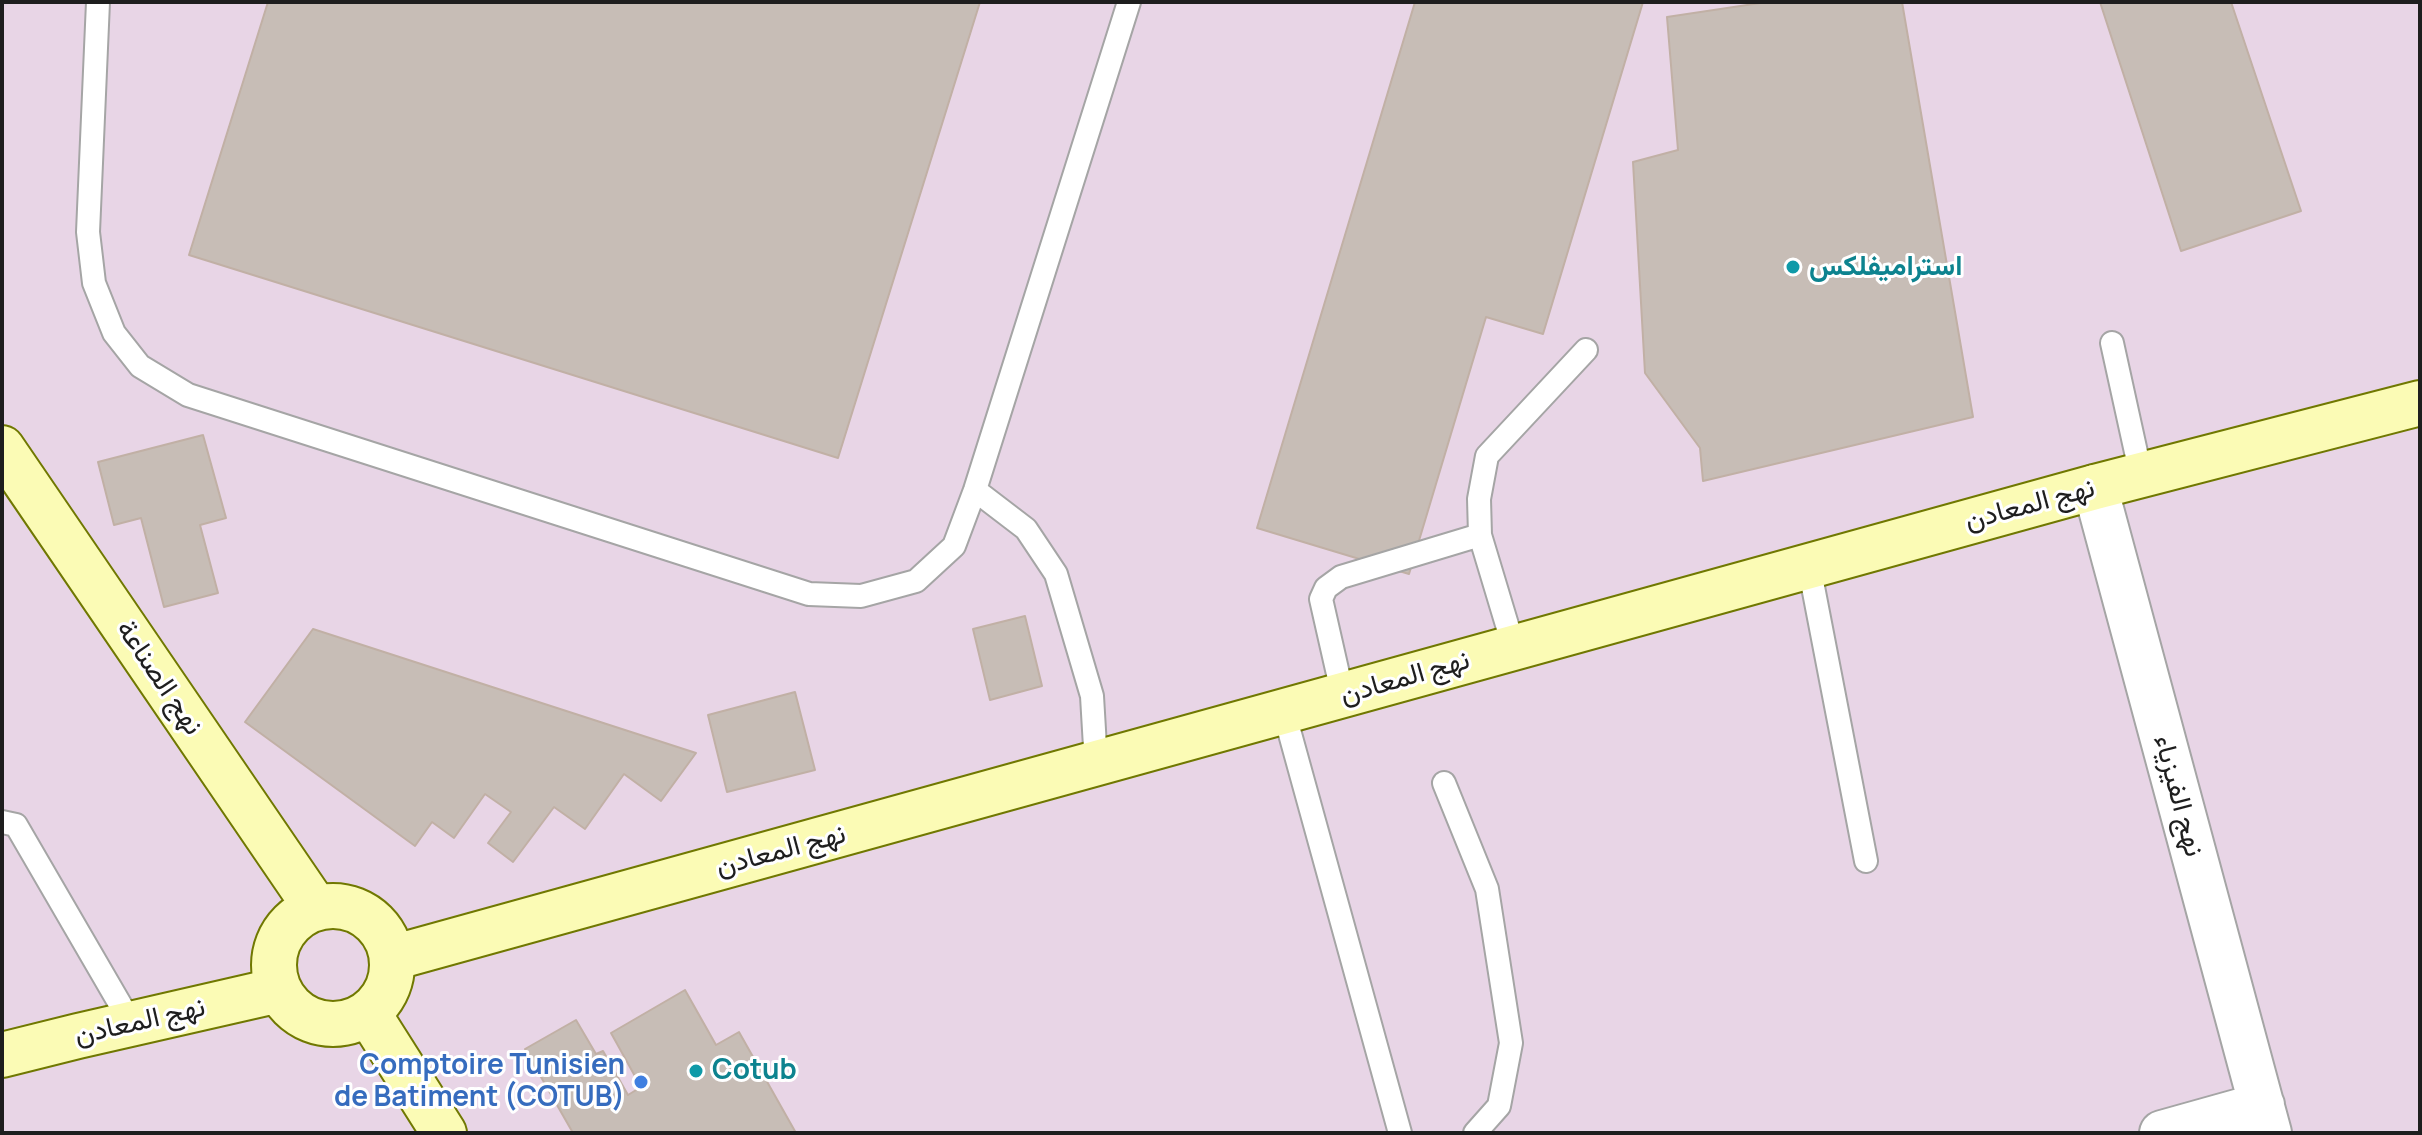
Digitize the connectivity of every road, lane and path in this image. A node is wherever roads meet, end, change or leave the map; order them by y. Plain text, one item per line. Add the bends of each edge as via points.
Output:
1 (98, 2) edge
2 (1129, 2) edge
3 (2112, 343) dead end
4 (1586, 350) dead end
5 (2420, 403) edge
6 (2, 448) edge
7 (2141, 475) junction
8 (2095, 487) junction
9 (975, 490) junction
10 (1480, 535) junction
11 (1809, 566) junction
12 (1514, 648) junction
13 (1343, 696) junction
14 (1284, 712) junction
15 (1096, 764) junction
16 (1444, 783) dead end
17 (2, 822) edge
18 (1866, 861) dead end
19 (316, 908) junction
20 (392, 958) junction
21 (279, 990) junction
22 (368, 1013) junction
23 (131, 1023) junction
24 (2, 1055) edge
25 (2266, 1119) edge
26 (444, 1133) edge
27 (1400, 1133) edge
28 (1475, 1133) edge
29 (2162, 1133) edge

1 - 9 lane via 88,232 94,283 114,333 140,366 188,395 809,594 861,596 916,581 954,546
2 - 9 lane
3 - 7 lane
4 - 10 lane via 1487,456 1479,499
5 - 7 street, نهج المعادن
6 - 19 street, نهج الصناعة
7 - 8 street, نهج المعادن
8 - 11 street, نهج المعادن
8 - 25 street, نهج الفيزياء
9 - 15 lane via 1026,529 1056,574 1092,696
10 - 12 lane
10 - 13 lane via 1341,577 1326,588 1321,599
11 - 12 street, نهج المعادن
11 - 18 lane
12 - 13 street, نهج المعادن
13 - 14 street, نهج المعادن
14 - 15 street, نهج المعادن
14 - 27 lane
15 - 20 street, نهج المعادن
16 - 28 lane via 1487,889 1511,1043 1499,1106
17 - 23 lane via 16,825
19 - 20 street via 359,911 376,923
19 - 21 street via 283,933 274,971
20 - 22 street via 382,998
21 - 22 street via 299,1014 319,1023 340,1024
21 - 23 street, نهج المعادن
22 - 26 street
23 - 24 street, نهج المعادن
25 - 29 street, نهج الفيزياء

